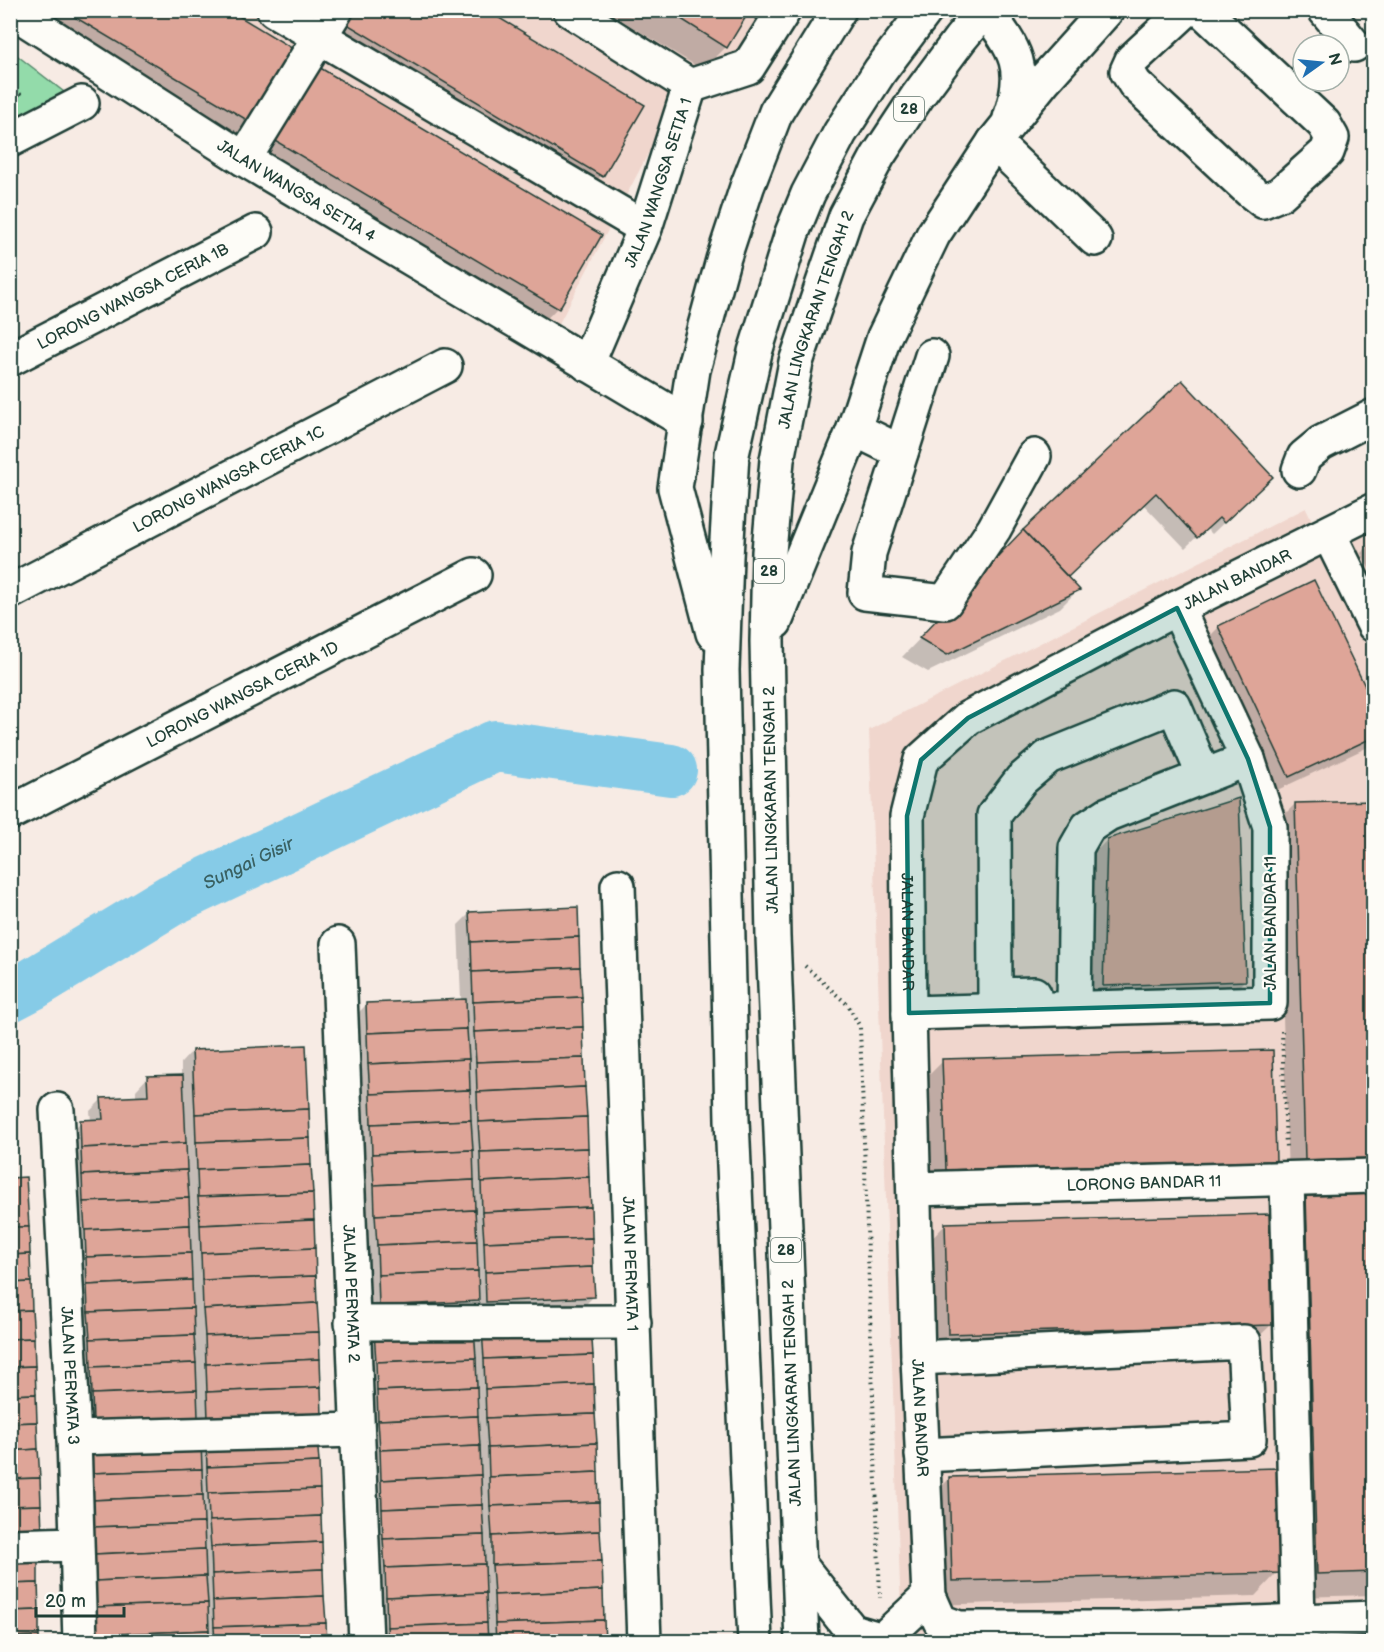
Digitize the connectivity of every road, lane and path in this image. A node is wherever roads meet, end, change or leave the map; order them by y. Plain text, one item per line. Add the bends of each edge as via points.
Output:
1 (11, 10) edge
2 (274, 10) edge
3 (570, 10) edge
4 (783, 10) edge
5 (839, 10) edge
6 (926, 10) edge
7 (985, 10) edge
8 (1107, 10) edge
9 (1186, 10) edge
10 (1202, 10) edge
11 (1325, 10) edge
12 (328, 24) edge
13 (1354, 45) dead end
14 (690, 86) junction
15 (82, 103) dead end
16 (1001, 134) junction
17 (10, 140) edge
18 (244, 159) junction
19 (645, 228) junction
20 (256, 232) dead end
21 (1095, 239) dead end
22 (932, 356) dead end
23 (10, 359) edge
24 (587, 364) junction
25 (445, 366) dead end
26 (1374, 416) edge
27 (686, 422) junction
28 (854, 429) junction
29 (902, 452) junction
30 (1034, 456) dead end
31 (1299, 470) dead end
32 (1374, 510) edge
33 (1329, 534) junction
34 (474, 575) dead end
35 (10, 592) edge
36 (1177, 608) junction
37 (1374, 625) edge
38 (767, 641) junction
39 (722, 670) junction
40 (1248, 759) junction
41 (1204, 776) junction
42 (10, 813) edge
43 (618, 886) dead end
44 (773, 937) junction
45 (338, 944) dead end
46 (1074, 1001) junction
47 (1270, 1004) junction
48 (909, 1013) junction
49 (57, 1110) dead end
50 (1374, 1176) edge
51 (1287, 1179) junction
52 (914, 1189) junction
53 (634, 1322) junction
54 (352, 1323) junction
55 (918, 1358) junction
56 (357, 1430) junction
57 (74, 1438) junction
58 (922, 1455) junction
59 (76, 1544) junction
60 (10, 1546) edge
61 (798, 1563) junction
62 (934, 1609) junction
63 (1374, 1618) edge
64 (1298, 1621) junction
65 (1130, 1635) edge
66 (886, 1640) edge
67 (80, 1641) edge
68 (366, 1641) edge
69 (644, 1641) edge
70 (755, 1641) edge
71 (802, 1641) edge
72 (1064, 1641) edge

1 - 18 main road, JALAN WANGSA SETIA 4
2 - 12 main road
3 - 14 main road
4 - 14 main road, JALAN WANGSA SETIA 1 via 748,67
5 - 27 main road via 776,112 747,187 693,369
6 - 39 main road via 840,133 808,194 755,352 732,454
7 - 16 main road via 1008,39 1019,67 1018,92
7 - 38 main road, JALAN LINGKARAN TENGAH 2 / 28 via 917,96 878,156 846,216 796,362 777,460
8 - 16 main road
9 - 10 main road via 1132,60 1127,71 1135,84 1263,201 1280,194 1327,152 1332,138 1324,124
11 - 13 main road
12 - 18 main road
12 - 19 main road
14 - 19 main road, JALAN WANGSA SETIA 1
15 - 17 main road
16 - 21 main road
16 - 28 main road via 933,235 884,337
18 - 24 main road, JALAN WANGSA SETIA 4
19 - 24 main road, JALAN WANGSA SETIA 1
20 - 23 main road, LORONG WANGSA CERIA 1B
22 - 29 main road
24 - 27 main road, JALAN WANGSA SETIA 4
25 - 35 main road, LORONG WANGSA CERIA 1C
26 - 31 main road via 1321,442 1304,457
27 - 39 main road via 675,488
28 - 29 main road
28 - 38 main road
29 - 30 main road via 869,553 865,593 945,602 994,529
32 - 33 main road, JALAN BANDAR
33 - 36 main road, JALAN BANDAR
33 - 37 main road
34 - 42 main road, LORONG WANGSA CERIA 1D
36 - 40 main road, JALAN BANDAR 11
36 - 48 main road, JALAN BANDAR via 968,718 921,760 907,816
38 - 44 main road, JALAN LINGKARAN TENGAH 2 / 28
39 - 70 main road via 732,1120
40 - 41 main road
40 - 47 main road, JALAN BANDAR 11 via 1270,827
41 - 46 main road via 1108,814 1088,827 1076,848
41 - 46 main road via 1174,706 1048,757 1021,780 994,815 995,995
43 - 53 main road, JALAN PERMATA 1
44 - 61 main road, JALAN LINGKARAN TENGAH 2 / 28
44 - 66 path via 848,1005 860,1027
45 - 54 main road, JALAN PERMATA 2
46 - 47 main road, JALAN BANDAR 11
46 - 48 main road, JALAN BANDAR 11
47 - 51 path via 1282,1022
48 - 52 main road, JALAN BANDAR
49 - 57 main road, JALAN PERMATA 3
50 - 51 main road, LORONG BANDAR 11
51 - 52 main road, LORONG BANDAR 11
51 - 64 main road
52 - 55 main road, JALAN BANDAR
53 - 54 main road
53 - 69 main road, JALAN PERMATA 1
54 - 56 main road, JALAN PERMATA 2
55 - 58 main road, JALAN BANDAR
55 - 58 main road via 1244,1342 1249,1440
56 - 57 main road
56 - 68 main road, JALAN PERMATA 2
57 - 59 main road, JALAN PERMATA 3
58 - 62 main road, JALAN BANDAR
59 - 60 main road
59 - 67 main road, JALAN PERMATA 3
61 - 66 main road via 852,1631
61 - 71 main road, JALAN LINGKARAN TENGAH 2 / 28
62 - 65 main road via 959,1628
62 - 66 main road
63 - 64 main road
64 - 65 main road
65 - 72 main road

